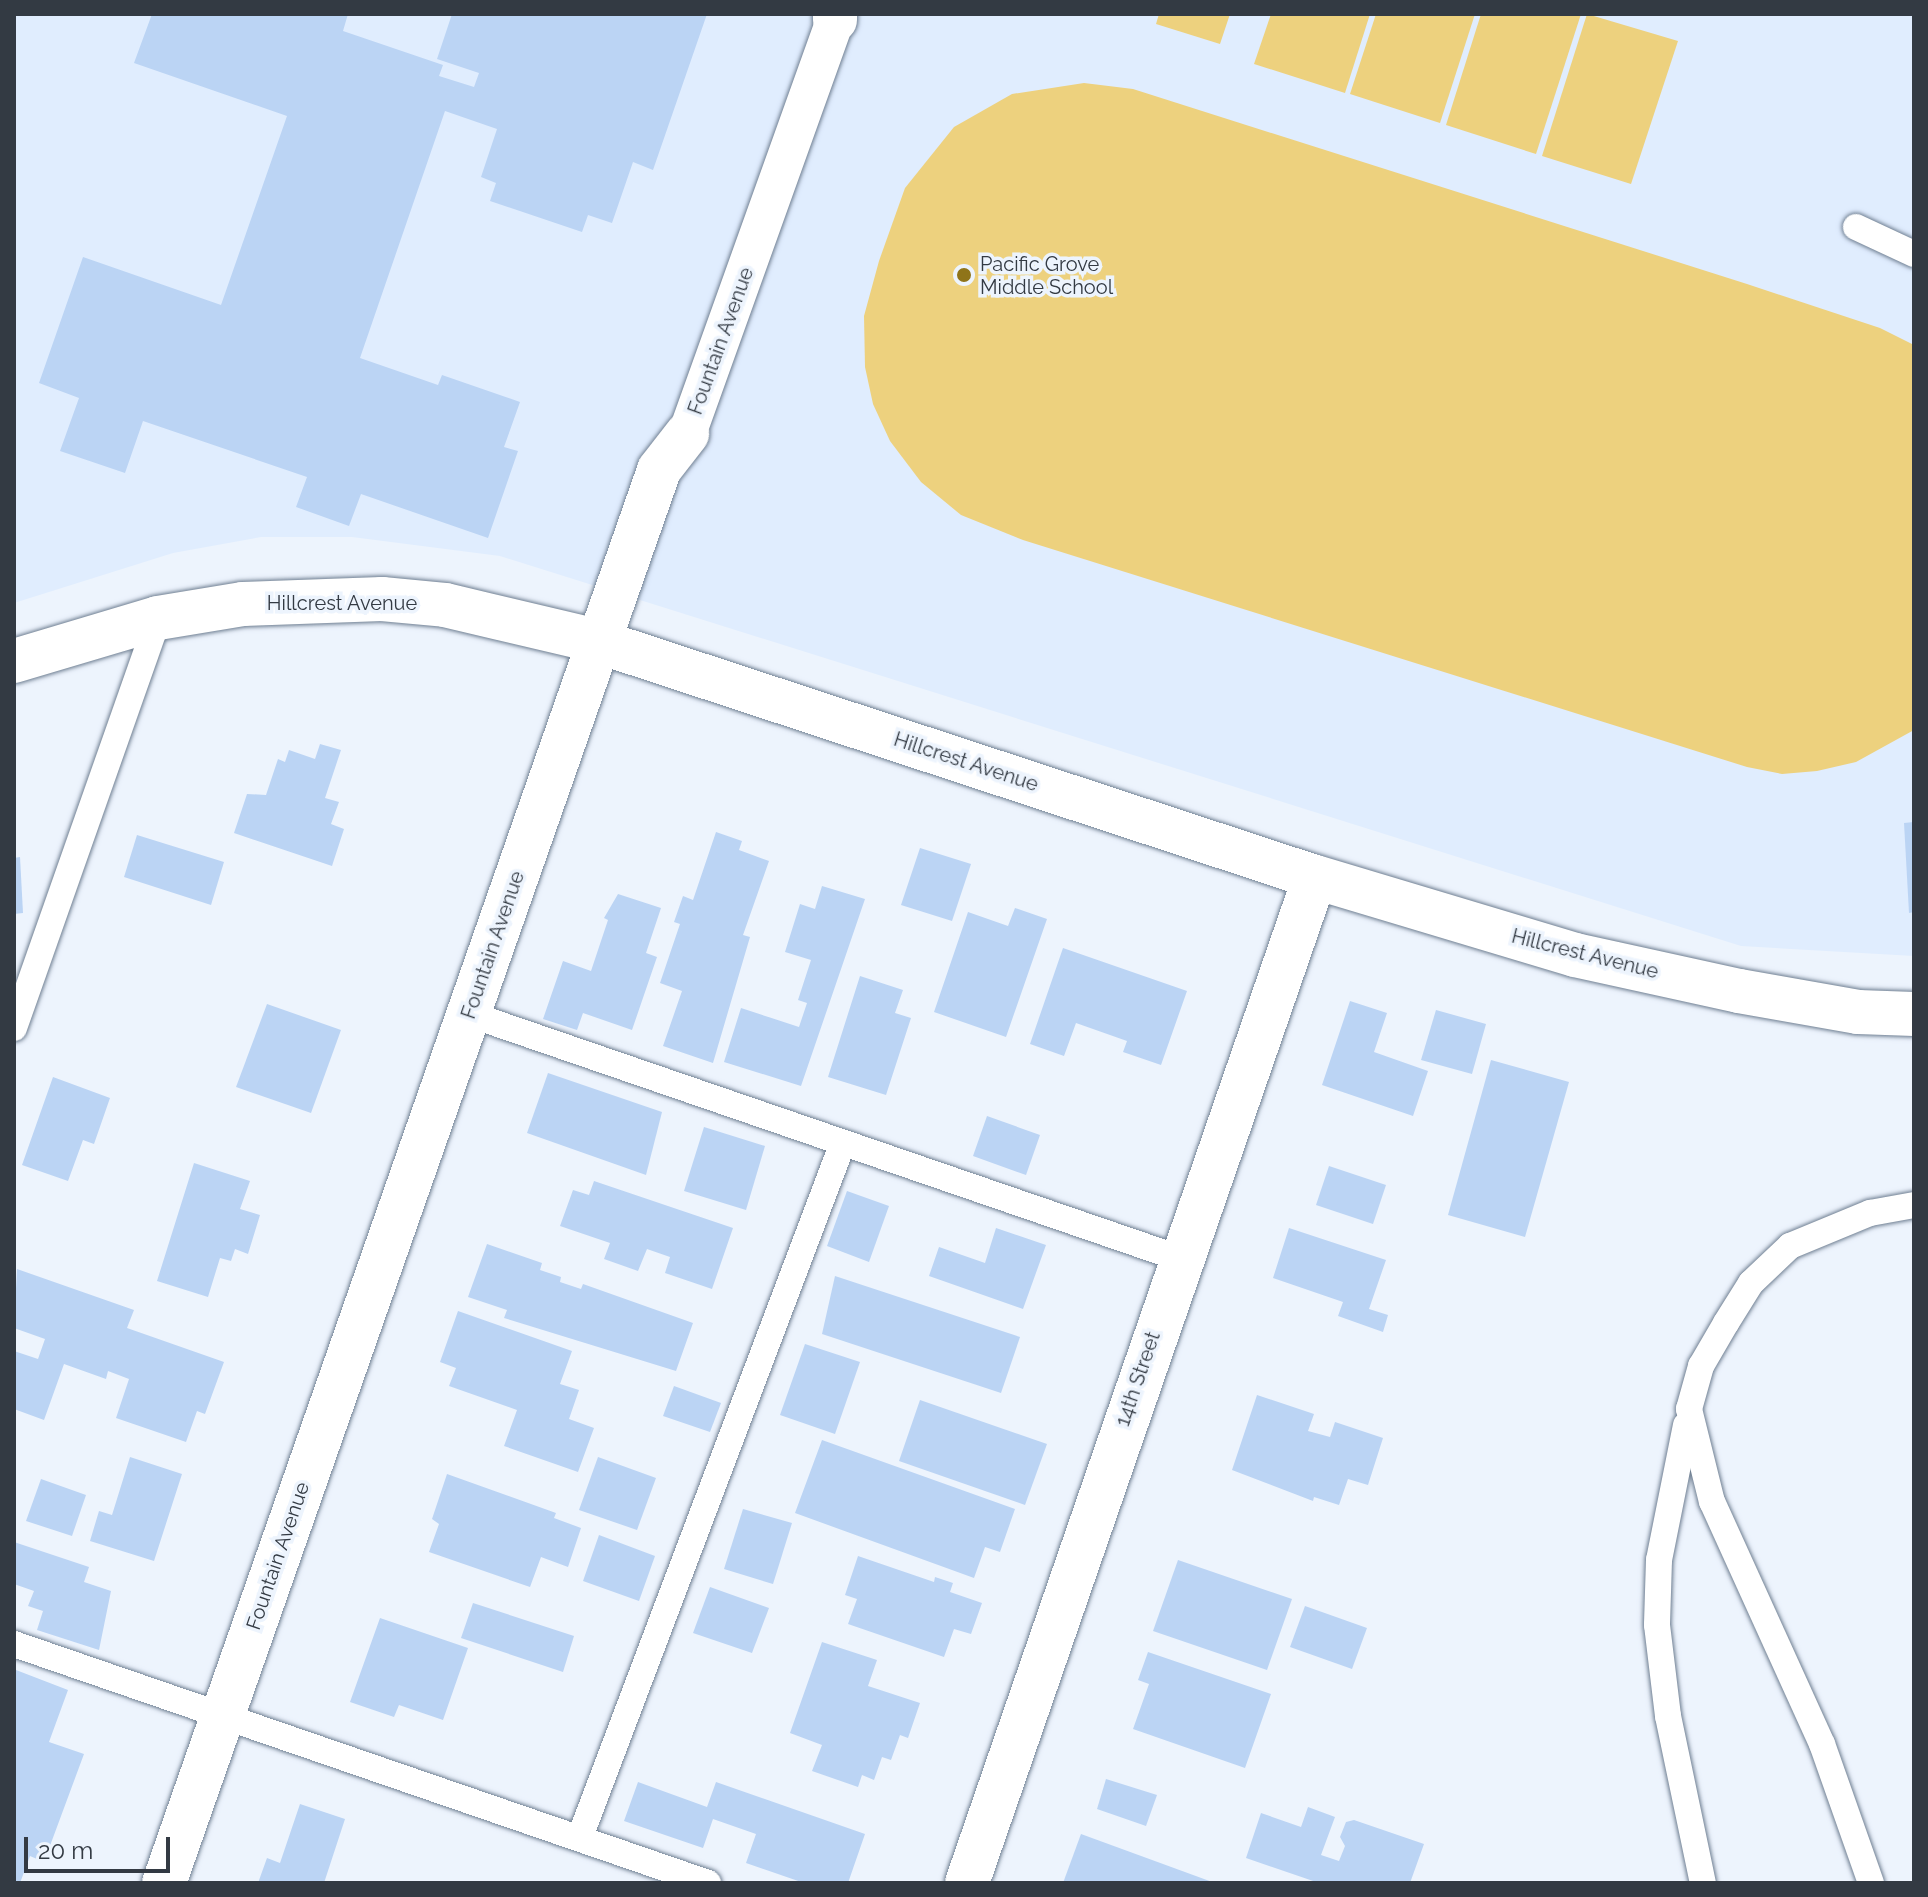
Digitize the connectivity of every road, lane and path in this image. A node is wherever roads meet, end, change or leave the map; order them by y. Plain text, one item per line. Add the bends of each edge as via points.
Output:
1 (835, 17) edge
2 (1856, 227) dead end
3 (1914, 254) edge
4 (687, 434) joint
5 (158, 618) junction
6 (597, 641) junction
7 (14, 661) edge
8 (1315, 877) junction
9 (469, 1014) junction
10 (1914, 1014) edge
11 (14, 1028) edge
12 (842, 1145) junction
13 (1914, 1205) edge
14 (1179, 1258) junction
15 (1689, 1409) junction
16 (14, 1644) edge
17 (220, 1719) junction
18 (580, 1837) junction
19 (164, 1883) edge
20 (708, 1883) edge
21 (967, 1883) edge
22 (1703, 1883) edge
23 (1871, 1883) edge

1 - 4 street, Fountain Avenue
2 - 3 lane
4 - 6 street, Fountain Avenue via 659,470
5 - 6 street, Hillcrest Avenue via 243,604 382,599 458,608
5 - 7 street, Hillcrest Avenue
5 - 11 lane
6 - 8 street, Hillcrest Avenue
6 - 9 street, Fountain Avenue
8 - 10 street, Hillcrest Avenue via 1590,958 1858,1012
8 - 14 street, 14th Street
9 - 12 lane
9 - 17 street, Fountain Avenue
12 - 14 lane
12 - 18 lane
13 - 15 lane via 1858,1217 1790,1246 1751,1283 1701,1366
14 - 21 street, 14th Street
15 - 22 lane via 1659,1560 1657,1625 1668,1716
15 - 23 lane via 1712,1502 1822,1744
16 - 17 lane
17 - 18 lane
17 - 19 street, Fountain Avenue
18 - 20 lane

